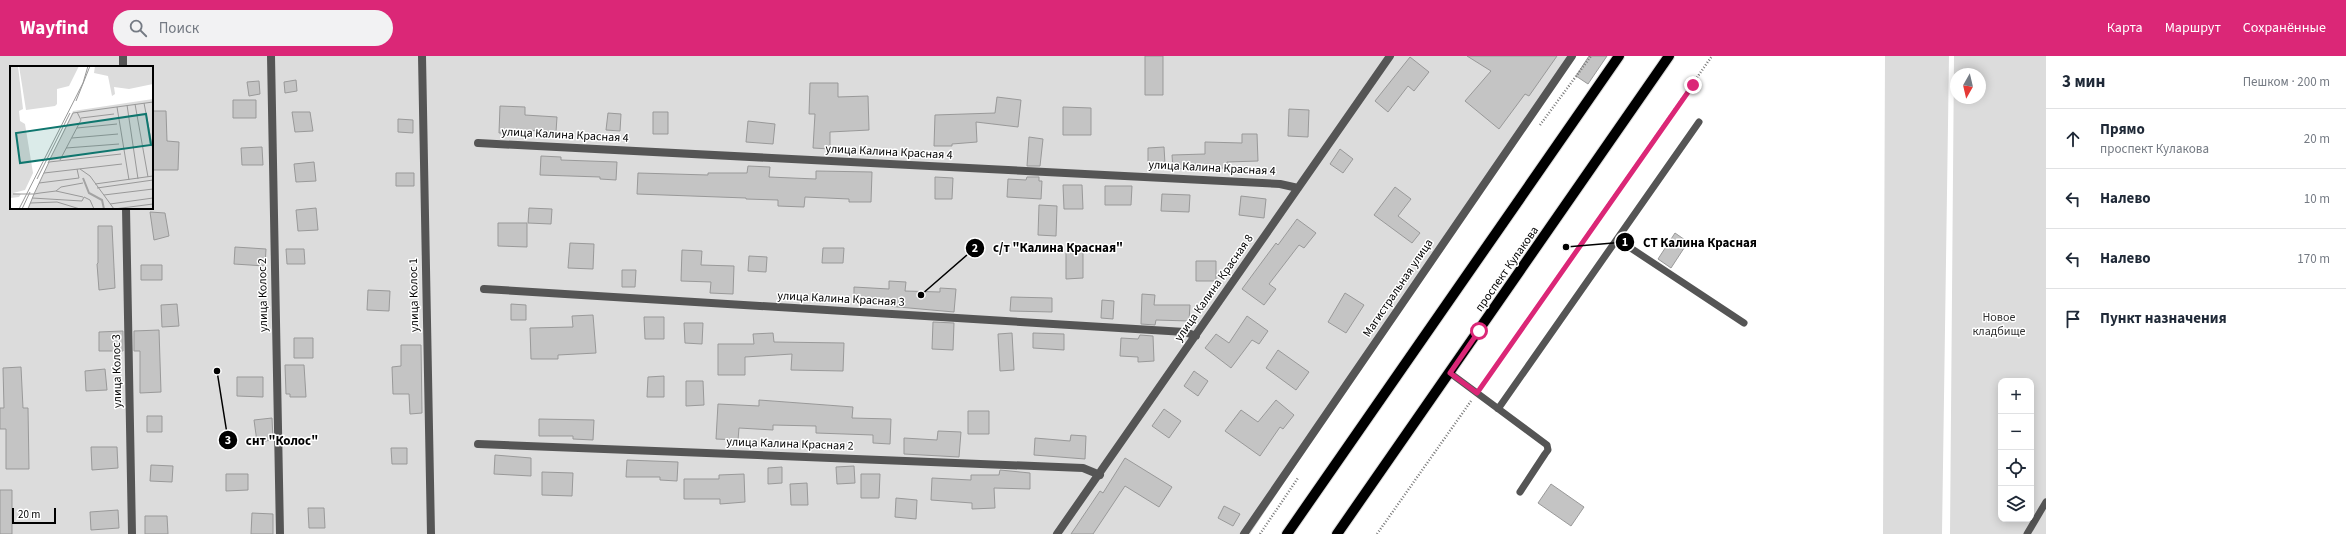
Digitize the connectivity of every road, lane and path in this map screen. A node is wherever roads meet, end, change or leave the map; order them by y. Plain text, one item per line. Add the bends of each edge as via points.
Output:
1 (122, 56) edge
2 (271, 56) edge
3 (422, 56) edge
4 (1390, 56) edge
5 (1572, 56) edge
6 (1619, 56) edge
7 (1669, 56) edge
8 (1712, 56) edge
9 (123, 66) edge
10 (1699, 122) dead end
11 (478, 143) dead end
12 (1298, 188) junction
13 (126, 209) edge
14 (1617, 239) junction
15 (484, 290) dead end
16 (1744, 323) dead end
17 (1196, 336) junction
18 (1450, 373) junction
19 (1477, 393) junction
20 (1498, 409) junction
21 (478, 444) dead end
22 (1100, 475) junction
23 (1520, 492) dead end
24 (2046, 502) edge
25 (132, 534) edge
26 (280, 534) edge
27 (431, 534) edge
28 (1057, 534) edge
29 (1244, 534) edge
30 (1287, 534) edge
31 (1337, 534) edge
32 (1376, 534) edge
33 (2027, 534) edge

1 - 9 street
2 - 26 street, улица Колос 2
3 - 27 street, улица Колос 1
4 - 12 street, улица Калина Красная 8
5 - 29 street, Магистральная улица
6 - 30 main road
7 - 18 main road, проспект Кулакова
8 - 19 path
10 - 14 lane
11 - 12 street, улица Калина Красная 4 via 1280,184
12 - 17 street, улица Калина Красная 8
13 - 25 street, улица Колос 3
14 - 16 lane
14 - 20 lane
15 - 17 street, улица Калина Красная 3 via 1185,332
17 - 22 street, улица Калина Красная 8
18 - 19 lane
18 - 31 main road, проспект Кулакова
19 - 20 lane
19 - 32 path
20 - 23 lane via 1547,445 1548,450
21 - 22 street, улица Калина Красная 2 via 1083,468
22 - 28 street, улица Калина Красная 8
24 - 33 lane

